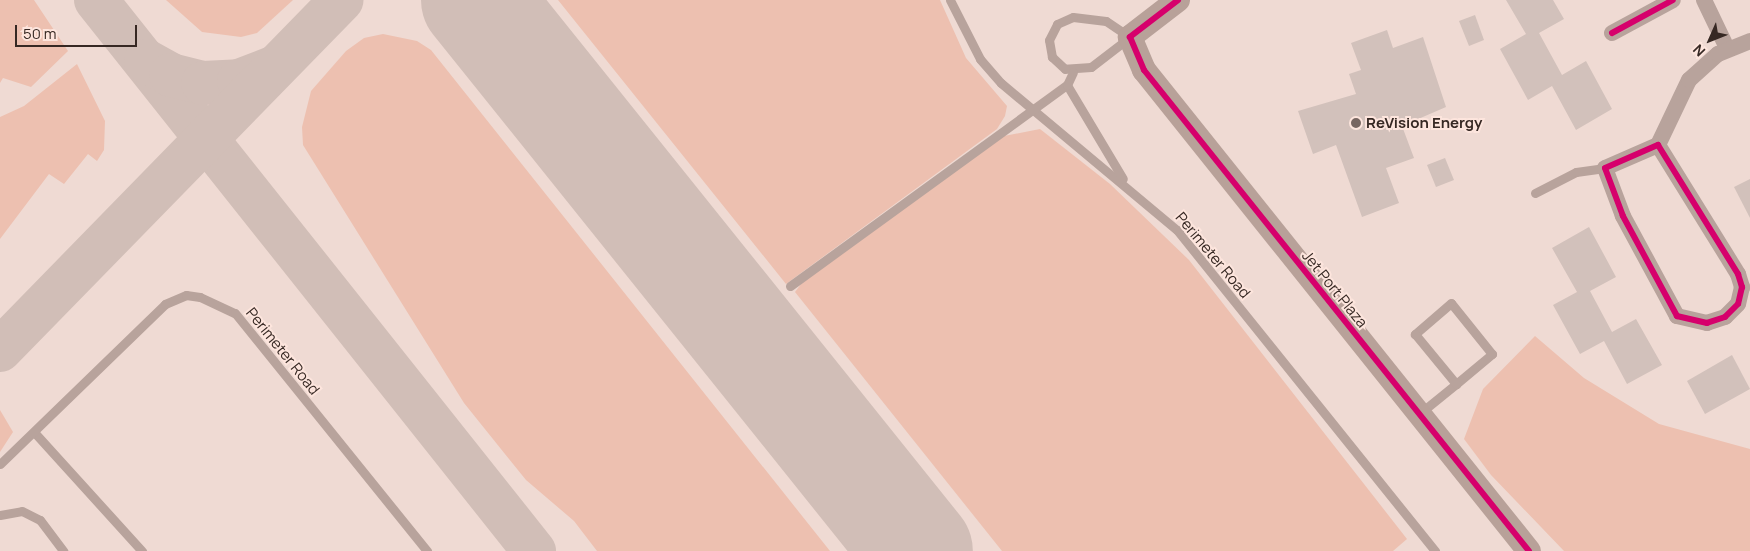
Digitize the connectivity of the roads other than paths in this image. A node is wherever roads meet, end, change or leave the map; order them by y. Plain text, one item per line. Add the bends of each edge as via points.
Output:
1 (950, 0) edge
2 (1178, 0) edge
3 (1673, 0) edge
4 (1704, 0) edge
5 (1612, 33) dead end
6 (1130, 37) junction
7 (1750, 41) edge
8 (1728, 50) junction
9 (1074, 72) junction
10 (1067, 85) junction
11 (1030, 108) junction
12 (1658, 145) junction
13 (1605, 168) junction
14 (1126, 184) junction
15 (1535, 193) dead end
16 (790, 286) dead end
17 (1456, 384) junction
18 (1419, 414) junction
19 (34, 432) junction
20 (0, 464) edge
21 (0, 515) edge
22 (63, 551) edge
23 (142, 551) edge
24 (427, 551) edge
25 (1435, 551) edge
26 (1529, 551) edge

1 - 11 lane, Perimeter Road via 980,59
2 - 6 street
3 - 5 street
4 - 8 street
6 - 9 lane via 1091,67
6 - 9 lane via 1106,21 1065,19 1052,31 1049,49 1057,65
6 - 18 street, Jet Port Plaza via 1144,70
7 - 8 street
8 - 12 street via 1689,80
9 - 10 lane
10 - 11 lane
10 - 14 lane
11 - 14 lane, Perimeter Road
11 - 16 lane
12 - 13 street
12 - 13 street via 1738,274 1742,288 1738,304 1725,317 1707,323 1677,316 1635,242
13 - 15 lane via 1576,172
14 - 25 lane, Perimeter Road via 1195,252
17 - 17 lane via 1492,354 1451,304 1415,334
17 - 18 lane
18 - 26 street, Jet Port Plaza
19 - 20 lane, Perimeter Road
19 - 23 lane
19 - 24 lane, Perimeter Road via 165,304 186,296 200,297 235,313
21 - 22 lane via 22,511 40,520

